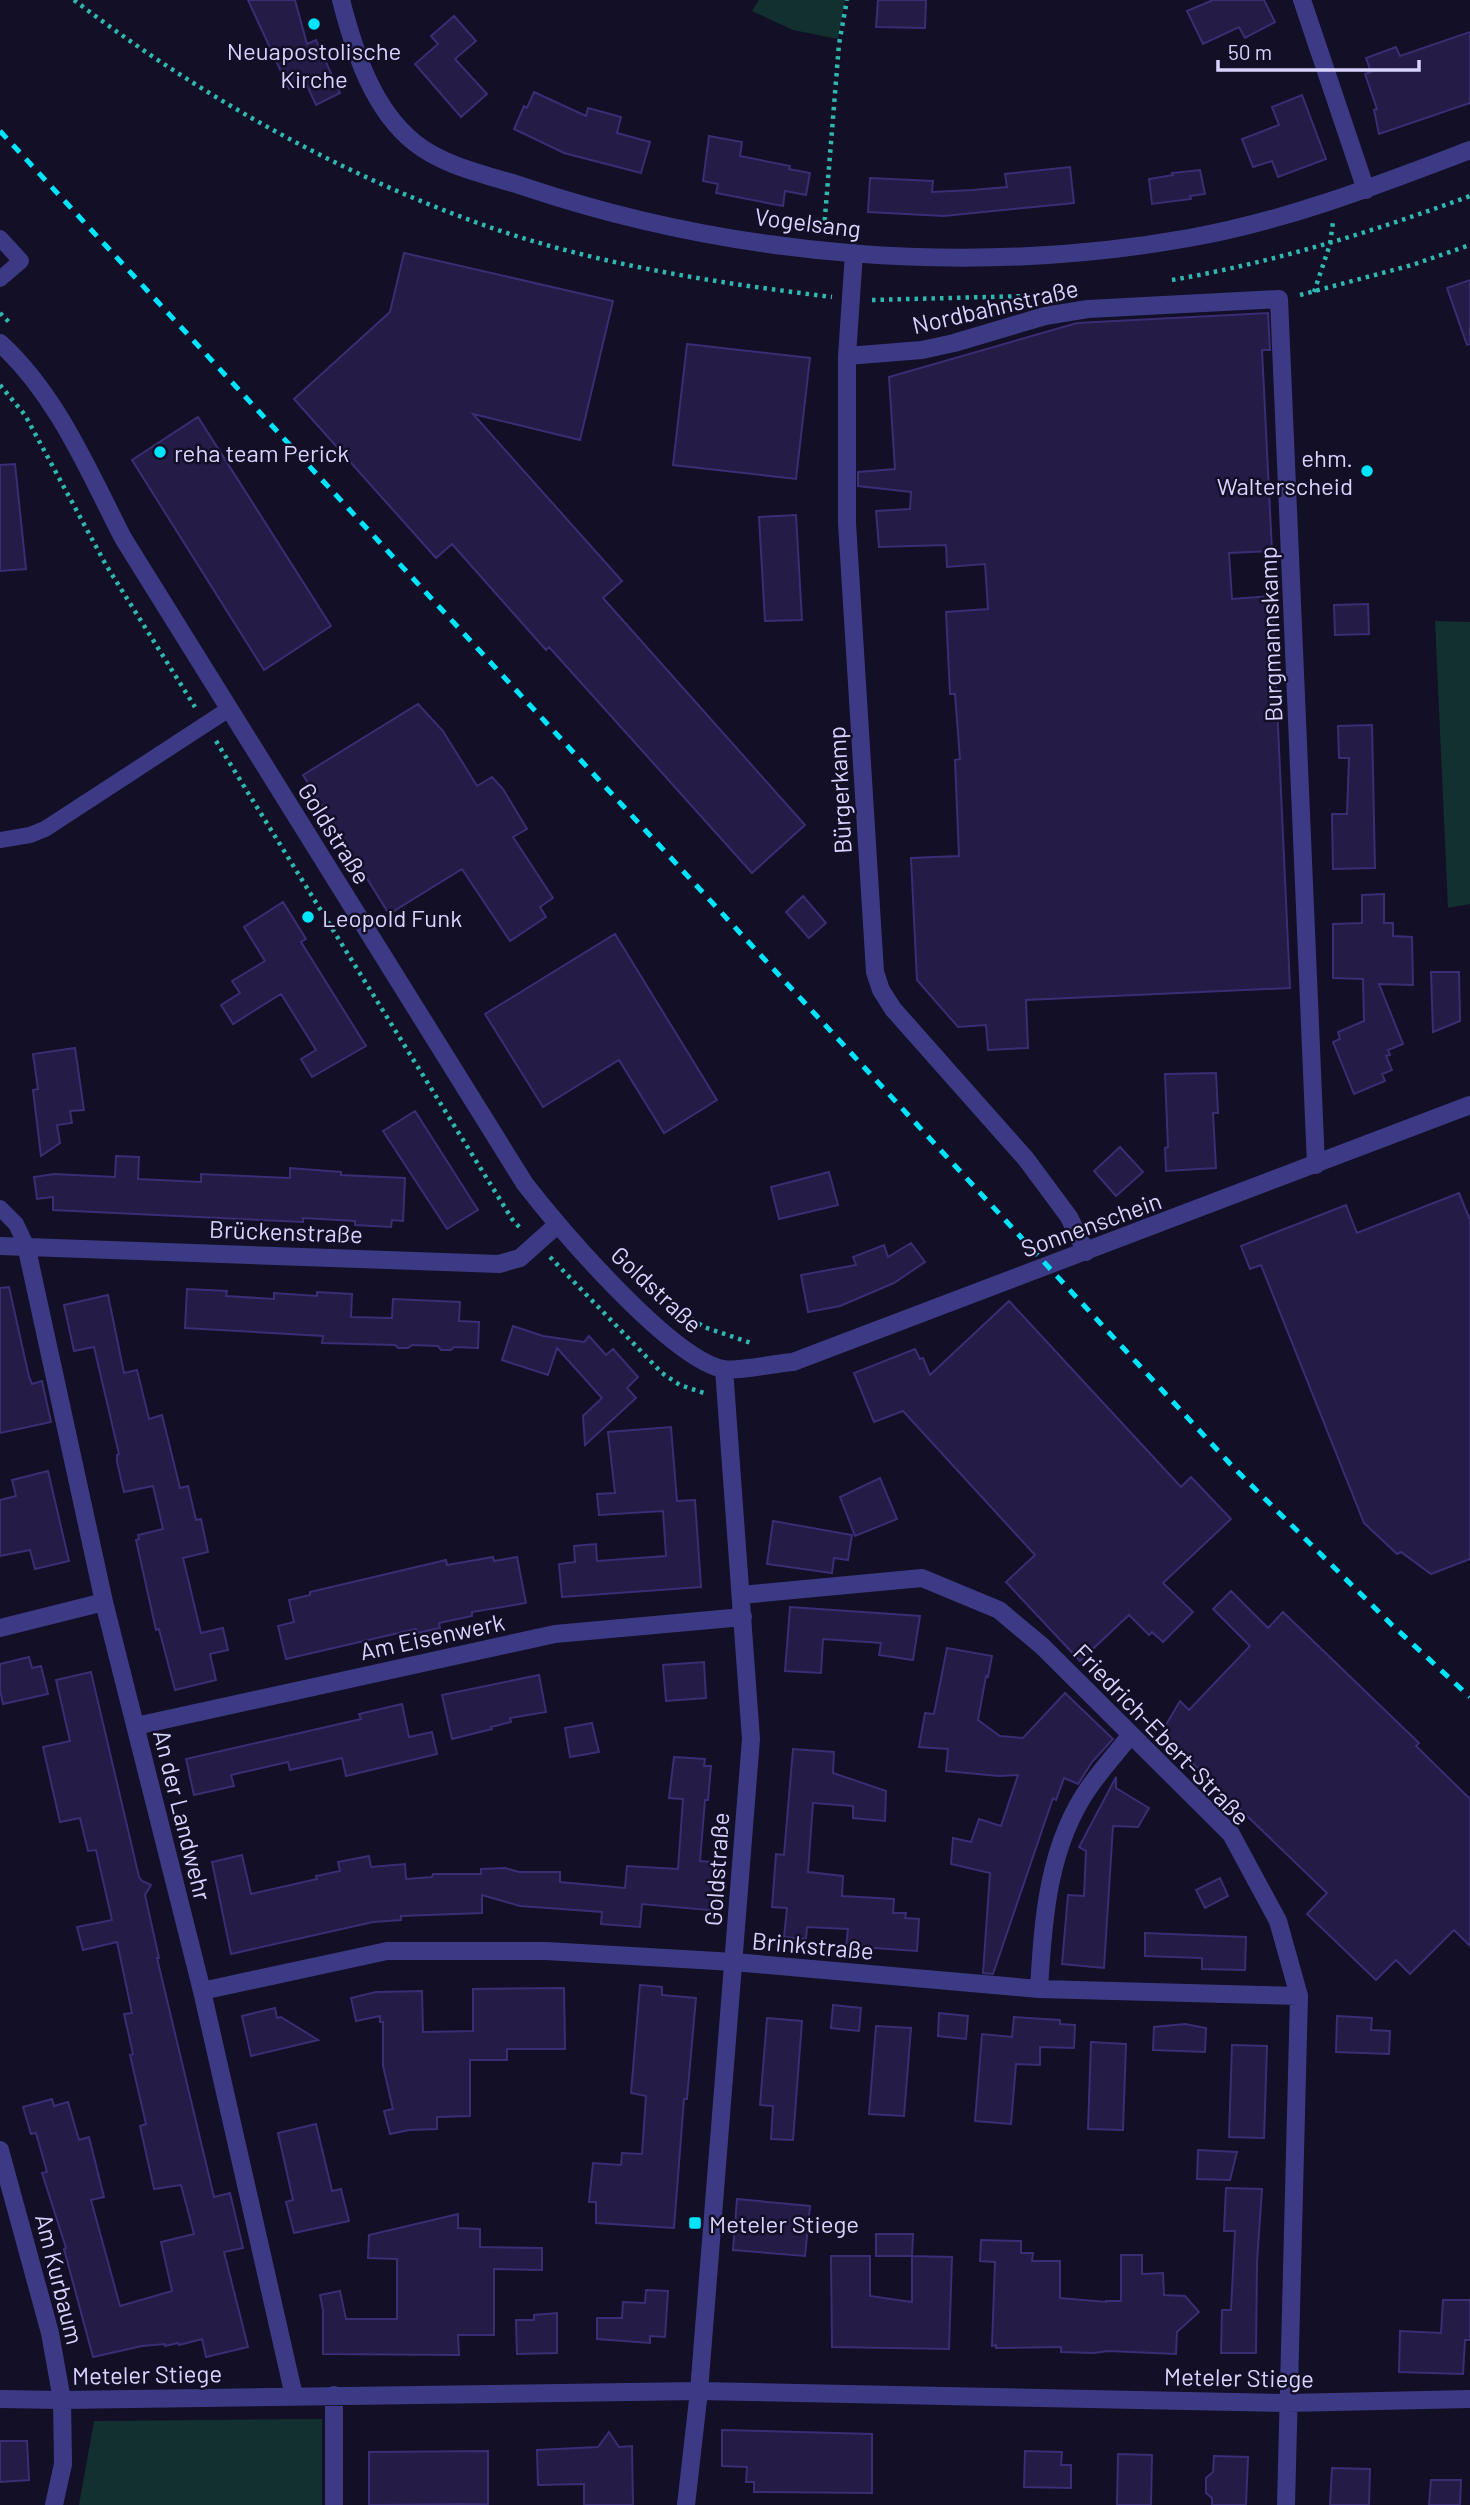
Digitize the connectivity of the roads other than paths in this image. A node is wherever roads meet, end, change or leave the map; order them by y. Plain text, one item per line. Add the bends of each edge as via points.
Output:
1 (341, 0) edge
2 (1302, 0) edge
3 (1470, 150) edge
4 (1366, 190) junction
5 (0, 238) edge
6 (854, 253) junction
7 (0, 279) edge
8 (1279, 299) joint
9 (0, 343) edge
10 (848, 356) junction
11 (229, 709) junction
12 (0, 840) edge
13 (1470, 1105) edge
14 (1316, 1165) junction
15 (0, 1208) edge
16 (557, 1225) junction
17 (0, 1245) edge
18 (26, 1245) junction
19 (1086, 1252) junction
20 (724, 1369) junction
21 (741, 1595) junction
22 (104, 1602) junction
23 (743, 1617) junction
24 (0, 1628) edge
25 (136, 1726) junction
26 (1130, 1736) junction
27 (734, 1962) junction
28 (1040, 1989) junction
29 (202, 1991) junction
30 (1299, 1996) junction
31 (0, 2150) edge
32 (699, 2391) junction
33 (334, 2395) junction
34 (294, 2396) junction
35 (0, 2399) edge
36 (1470, 2399) edge
37 (62, 2400) junction
38 (1287, 2403) junction
39 (54, 2505) edge
40 (334, 2505) edge
41 (686, 2505) edge
42 (1286, 2505) edge

1 - 6 street, Vogelsang via 362,67 387,113 426,151 615,214
2 - 4 street
3 - 4 street, Vogelsang
4 - 6 street, Vogelsang via 1191,238 1078,254 966,258
5 - 7 lane via 21,261
6 - 10 street, Bürgerkamp
8 - 10 street, Nordbahnstraße via 1068,312 922,350
8 - 14 street, Burgmannskamp
9 - 11 street, Goldstraße via 44,393 122,538
10 - 19 street, Bürgerkamp via 848,523 875,972 893,1009 1052,1193
11 - 12 lane via 45,830
11 - 16 street, Goldstraße via 525,1184
13 - 14 street, Sonnenschein
14 - 19 street, Sonnenschein
15 - 18 lane via 16,1224
16 - 18 street, Brückenstraße via 520,1258 499,1264
16 - 20 street, Goldstraße via 650,1321 692,1356
17 - 18 street, Brückenstraße
18 - 22 street, An der Landwehr
19 - 20 street, Sonnenschein via 793,1362
20 - 21 street, Goldstraße
21 - 23 street, Goldstraße
21 - 26 street, Friedrich-Ebert-Straße via 922,1578 999,1610 1042,1646
22 - 24 street
22 - 25 street, An der Landwehr
23 - 25 street, Am Eisenwerk via 555,1634
23 - 27 street, Goldstraße via 751,1739
25 - 29 street, An der Landwehr
26 - 28 street via 1088,1788 1066,1830 1043,1920
26 - 30 street, Friedrich-Ebert-Straße via 1231,1834 1278,1921
27 - 28 street, Brinkstraße
27 - 29 street, Brinkstraße via 545,1951 387,1951
27 - 32 street, Goldstraße
28 - 30 street, Brinkstraße
29 - 34 street, An der Landwehr
30 - 38 street, Friedrich-Ebert-Straße
31 - 37 street, Am Kurbaum via 50,2333
32 - 33 street, Meteler Stiege
32 - 38 street, Meteler Stiege
32 - 41 street, Goldstraße
33 - 34 street, Meteler Stiege
33 - 40 street
34 - 37 street, Meteler Stiege
35 - 37 street, Meteler Stiege
36 - 38 street, Meteler Stiege
37 - 39 street, Am Kurbaum via 63,2464
38 - 42 street, Friedrich-Ebert-Straße

